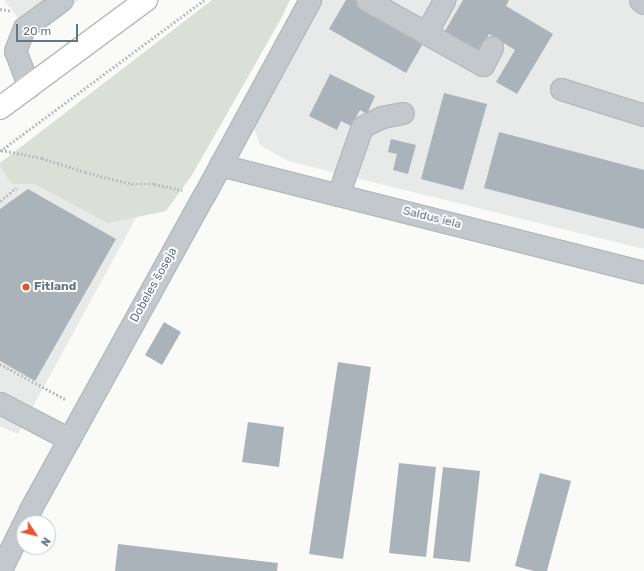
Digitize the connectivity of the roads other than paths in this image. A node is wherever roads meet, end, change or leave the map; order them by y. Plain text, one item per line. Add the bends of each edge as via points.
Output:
1 (62, 0) edge
2 (146, 0) edge
3 (310, 0) edge
4 (367, 0) edge
5 (444, 0) edge
6 (640, 0) edge
7 (644, 3) edge
8 (426, 33) junction
9 (492, 47) dead end
10 (29, 87) junction
11 (561, 89) dead end
12 (0, 108) edge
13 (403, 112) dead end
14 (644, 115) edge
15 (220, 165) junction
16 (338, 195) junction
17 (644, 272) edge
18 (0, 404) edge
19 (69, 439) junction
20 (0, 571) edge

1 - 10 street via 24,28 15,51
2 - 10 main road
3 - 15 street, Dobeles šoseja
4 - 8 street
5 - 8 street
6 - 7 street
8 - 9 street via 483,65
10 - 12 main road
11 - 14 street
13 - 16 street via 382,117 362,128
15 - 16 street, Saldus iela
15 - 19 street, Dobeles šoseja
16 - 17 street, Saldus iela
18 - 19 street
19 - 20 street, Dobeles šoseja

